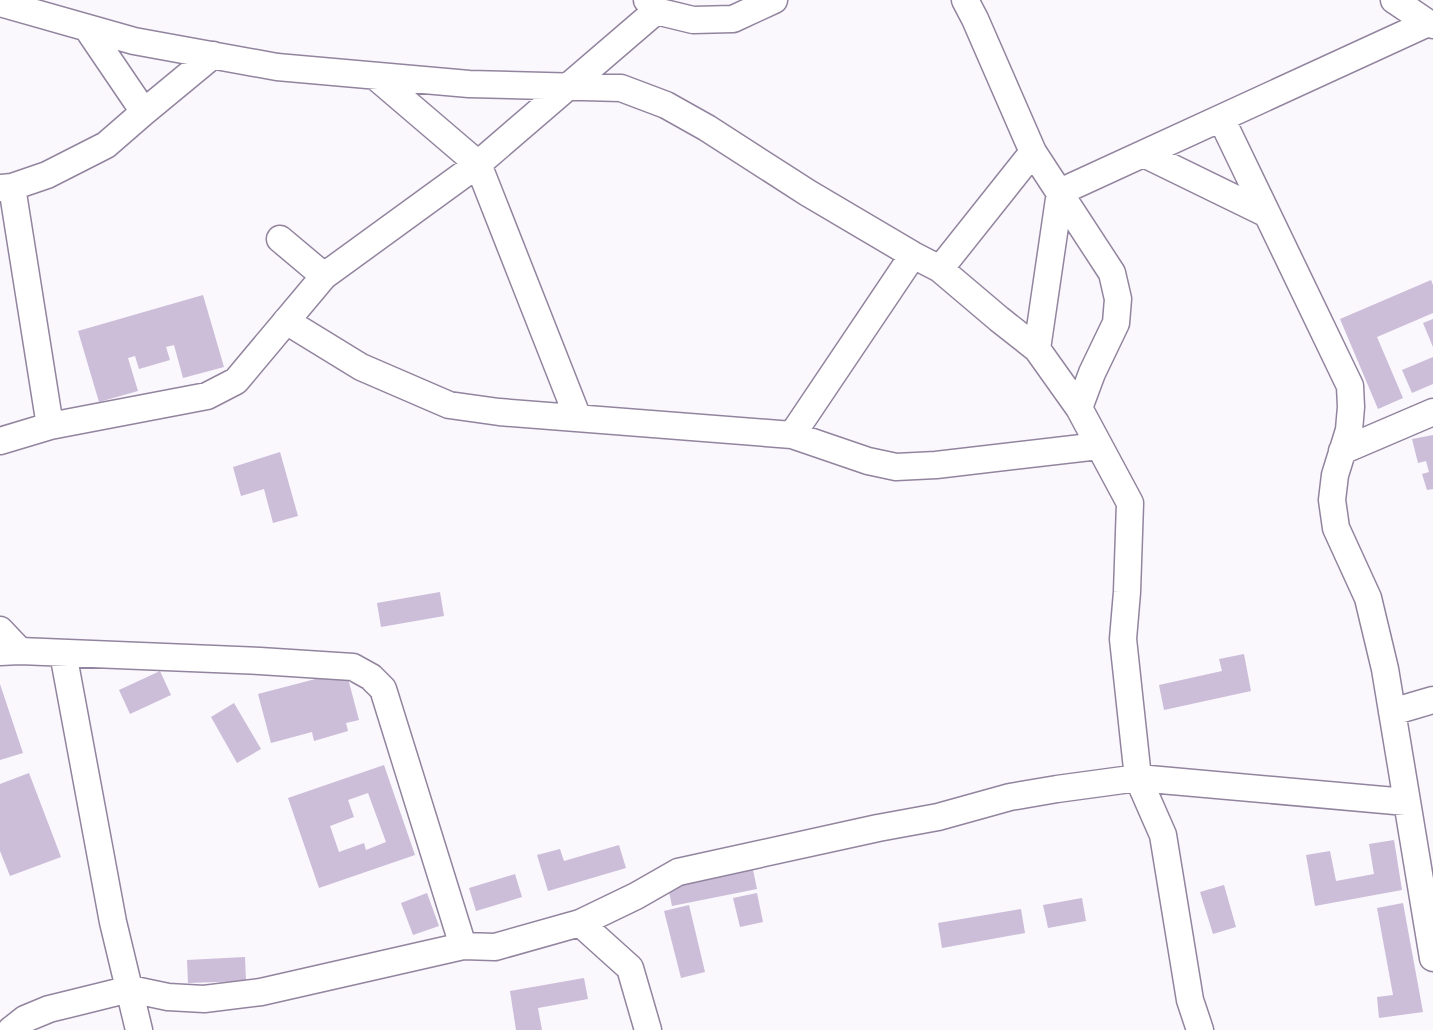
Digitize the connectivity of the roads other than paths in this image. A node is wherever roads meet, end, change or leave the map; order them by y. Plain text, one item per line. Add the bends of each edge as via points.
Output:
1 (774, 0) edge
2 (965, 0) edge
3 (1394, 0) edge
4 (0, 3) edge
5 (35, 6) edge
6 (652, 6) edge
7 (1431, 24) edge
8 (87, 28) junction
9 (213, 55) junction
10 (375, 76) junction
11 (568, 86) junction
12 (144, 112) junction
13 (1221, 118) junction
14 (1033, 152) junction
15 (1144, 154) junction
16 (478, 164) junction
17 (6, 187) edge
18 (1060, 192) junction
19 (1267, 214) junction
20 (280, 239) dead end
21 (913, 256) junction
22 (940, 269) junction
23 (324, 276) junction
24 (286, 321) junction
25 (1037, 349) junction
26 (1079, 408) junction
27 (1433, 412) edge
28 (578, 418) junction
29 (50, 426) junction
30 (792, 435) junction
31 (0, 441) edge
32 (1099, 446) junction
33 (1342, 451) junction
34 (0, 630) edge
35 (10, 652) edge
36 (63, 653) junction
37 (1433, 699) edge
38 (1392, 712) junction
39 (1138, 778) junction
40 (1406, 802) junction
41 (580, 923) junction
42 (463, 946) junction
43 (1433, 958) edge
44 (130, 989) junction
45 (11, 1030) edge
46 (139, 1030) edge
47 (648, 1030) edge
48 (1200, 1030) edge

1 - 6 street via 733,19 693,20
2 - 14 street
3 - 7 street
4 - 5 street
5 - 8 street
6 - 11 street
7 - 13 street
8 - 9 street
8 - 12 street
9 - 10 street via 276,67
9 - 12 street
10 - 11 street
10 - 16 street
11 - 16 street
11 - 21 street via 621,88 666,105
12 - 17 street via 106,145 47,175
13 - 15 street
13 - 19 street
14 - 18 street
14 - 22 street
15 - 18 street
15 - 19 street
16 - 23 street
16 - 28 street
17 - 29 street
18 - 25 street
18 - 26 street via 1112,273 1118,299 1116,323
19 - 33 street via 1350,386 1349,429
20 - 23 street
21 - 22 street
21 - 30 street
22 - 25 street
23 - 24 street
24 - 28 street via 361,367 450,405
24 - 29 street via 236,381 207,396
25 - 26 street
26 - 32 street
27 - 33 street
28 - 30 street
29 - 31 street
30 - 32 street via 896,467
32 - 39 street via 1130,503 1123,639
33 - 38 street via 1332,500 1336,528 1368,598
34 - 35 street
35 - 36 street
36 - 42 street via 353,667 371,677 383,689
36 - 44 street via 113,922
37 - 38 street
38 - 40 street
39 - 40 street
39 - 41 street via 1010,797 938,817 678,872
39 - 48 street via 1163,835 1190,1000
40 - 43 street
41 - 42 street via 495,947
41 - 47 street via 629,968
42 - 44 street via 234,996 168,997
44 - 45 street via 49,1009
44 - 46 street

